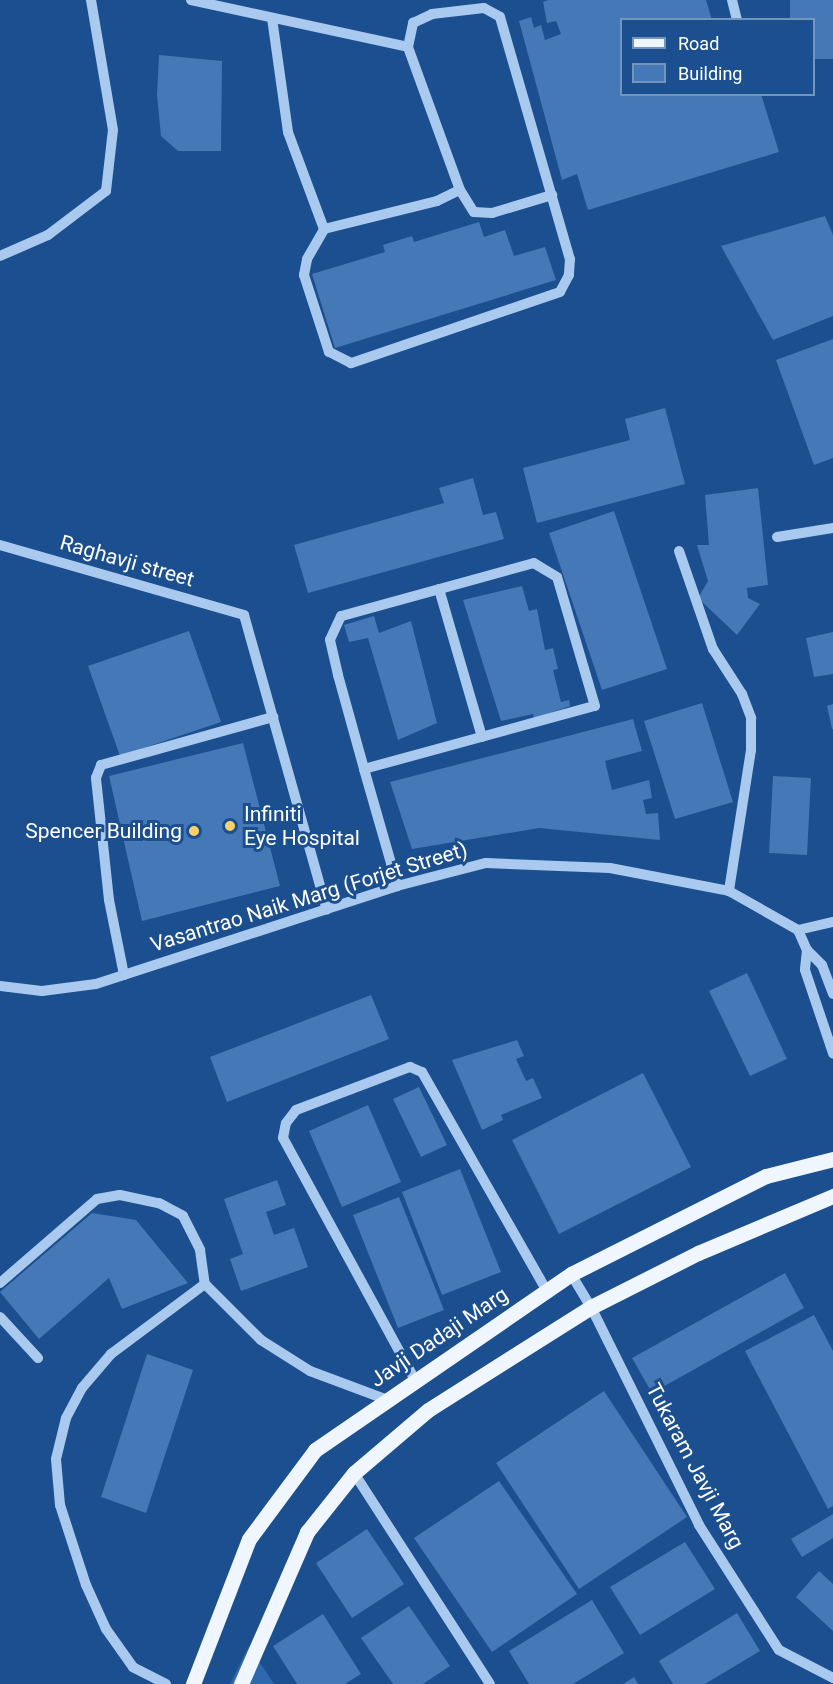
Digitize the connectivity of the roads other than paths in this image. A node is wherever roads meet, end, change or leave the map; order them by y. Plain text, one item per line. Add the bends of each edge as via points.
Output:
1 (91, 0) edge
2 (191, 0) edge
3 (732, 0) edge
4 (272, 18) junction
5 (736, 18) edge
6 (408, 47) junction
7 (460, 190) junction
8 (552, 195) junction
9 (324, 229) junction
10 (0, 256) edge
11 (833, 528) edge
12 (777, 537) dead end
13 (0, 545) edge
14 (679, 551) dead end
15 (439, 589) junction
16 (273, 717) junction
17 (482, 736) junction
18 (364, 769) junction
19 (397, 886) junction
20 (729, 891) junction
21 (327, 910) junction
22 (833, 922) edge
23 (798, 930) junction
24 (807, 950) junction
25 (123, 975) junction
26 (0, 986) edge
27 (833, 994) edge
28 (815, 999) junction
29 (833, 1053) edge
30 (833, 1159) edge
31 (833, 1196) edge
32 (570, 1274) junction
33 (0, 1283) edge
34 (205, 1284) junction
35 (546, 1289) junction
36 (591, 1307) junction
37 (0, 1317) edge
38 (38, 1358) dead end
39 (415, 1380) junction
40 (385, 1399) junction
41 (354, 1473) junction
42 (833, 1678) edge
43 (166, 1684) edge
44 (193, 1684) edge
45 (241, 1684) edge
46 (490, 1684) edge

1 - 10 street via 113,130 106,192 48,235
2 - 4 street
3 - 5 street
4 - 6 street
4 - 9 street via 288,132
6 - 7 street
6 - 8 street via 413,24 432,14 484,8 500,17
7 - 8 street via 474,212 492,213
7 - 9 street via 437,201
8 - 9 street via 570,260 569,275 561,292 351,363 329,352 304,275 307,259
11 - 12 street
13 - 16 street, Raghavji street via 244,615
14 - 20 street via 713,650 742,694 751,718 751,750
15 - 17 street
15 - 17 street via 534,563 557,577 595,705
15 - 18 street via 341,616 330,640
16 - 21 street
16 - 25 street via 101,765 96,778 109,900
17 - 18 street
18 - 19 street
19 - 20 street, Vasantrao Naik Marg (Forjet Street) via 486,863 610,868
19 - 21 street, Vasantrao Naik Marg (Forjet Street)
20 - 23 street, Vasantrao Naik Marg (Forjet Street)
21 - 25 street, Vasantrao Naik Marg (Forjet Street)
22 - 23 street
23 - 24 street
24 - 27 street via 822,964
24 - 28 street via 805,970
25 - 26 street, Vasantrao Naik Marg (Forjet Street) via 96,984 42,991
27 - 28 street
28 - 29 street
30 - 32 main road, Javji Dadaji Marg via 766,1176
31 - 36 main road via 698,1253
32 - 35 main road, Javji Dadaji Marg
32 - 36 street, Tukaram Javji Marg
33 - 34 street via 85,1206 97,1199 120,1195 159,1203 183,1216 200,1250
34 - 40 street via 261,1340 310,1371
34 - 43 street via 111,1354 96,1371 66,1418 56,1459 60,1505 86,1585 106,1629 133,1667
35 - 39 main road, Javji Dadaji Marg
35 - 39 street via 422,1072 410,1067 296,1110 286,1123 284,1138
36 - 41 main road via 428,1410
36 - 42 street, Tukaram Javji Marg via 699,1525 773,1641 779,1650
37 - 38 street
39 - 40 main road, Javji Dadaji Marg
40 - 44 main road, Javji Dadaji Marg via 315,1450 249,1539
41 - 45 main road via 306,1532
41 - 46 street

